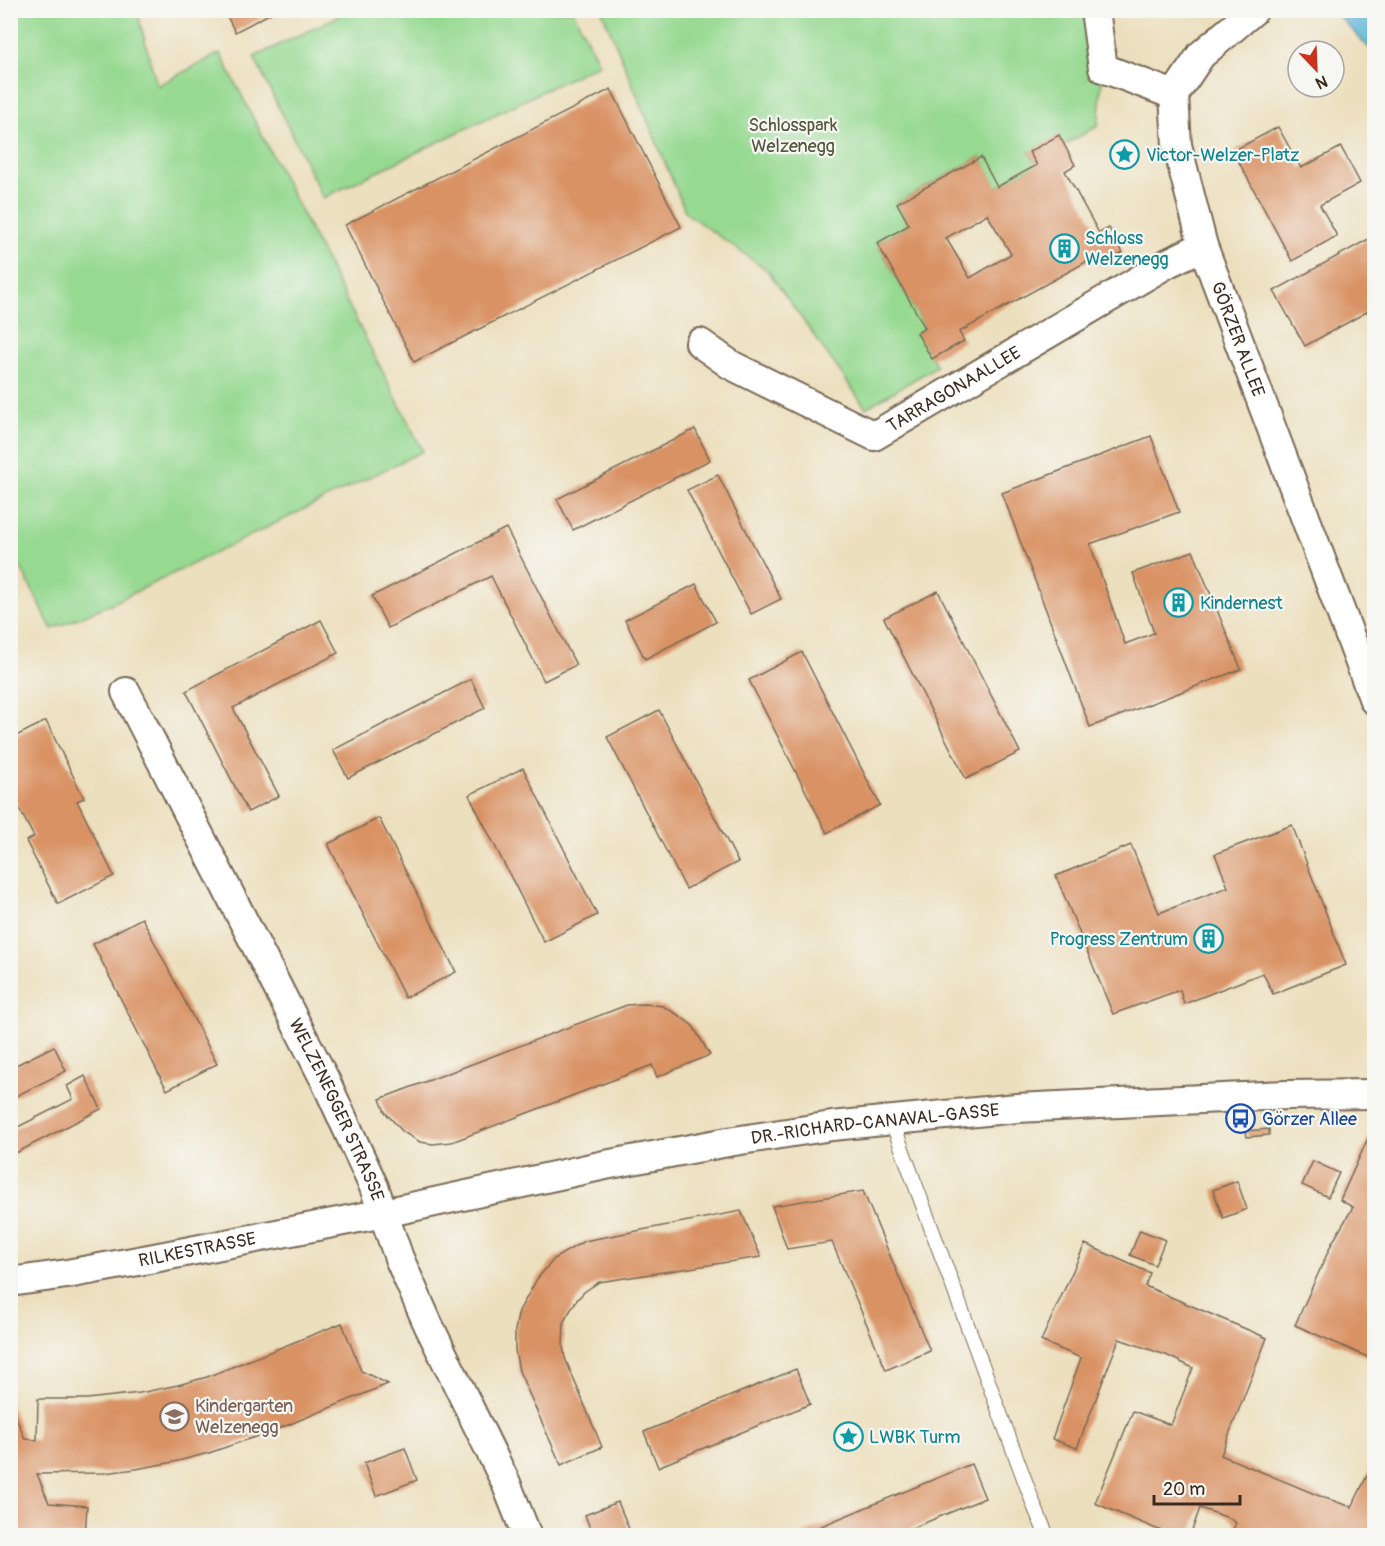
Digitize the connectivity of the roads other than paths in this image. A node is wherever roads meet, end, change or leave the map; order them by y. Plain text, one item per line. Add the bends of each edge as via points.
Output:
1 (1095, 10) edge
2 (1252, 12) edge
3 (1174, 95) junction
4 (1203, 246) junction
5 (700, 343) dead end
6 (126, 692) dead end
7 (1374, 700) edge
8 (1374, 1094) edge
9 (891, 1119) junction
10 (384, 1214) junction
11 (10, 1282) edge
12 (527, 1536) edge
13 (1047, 1536) edge

1 - 3 street via 1103,68
2 - 3 street via 1201,55
3 - 4 street, GÖRZER ALLEE via 1177,145
4 - 5 street, TARRAGONAALLEE via 874,436 731,365
4 - 7 street, GÖRZER ALLEE
6 - 10 street, WELZENEGGER STRASSE via 325,1080
8 - 9 street, DR.-RICHARD-CANAVAL-GASSE via 1017,1108
9 - 10 street, DR.-RICHARD-CANAVAL-GASSE via 728,1142 605,1165
9 - 13 lane
10 - 11 street, RILKESTRASSE
10 - 12 street, WELZENEGGER STRASSE via 399,1258 506,1483

